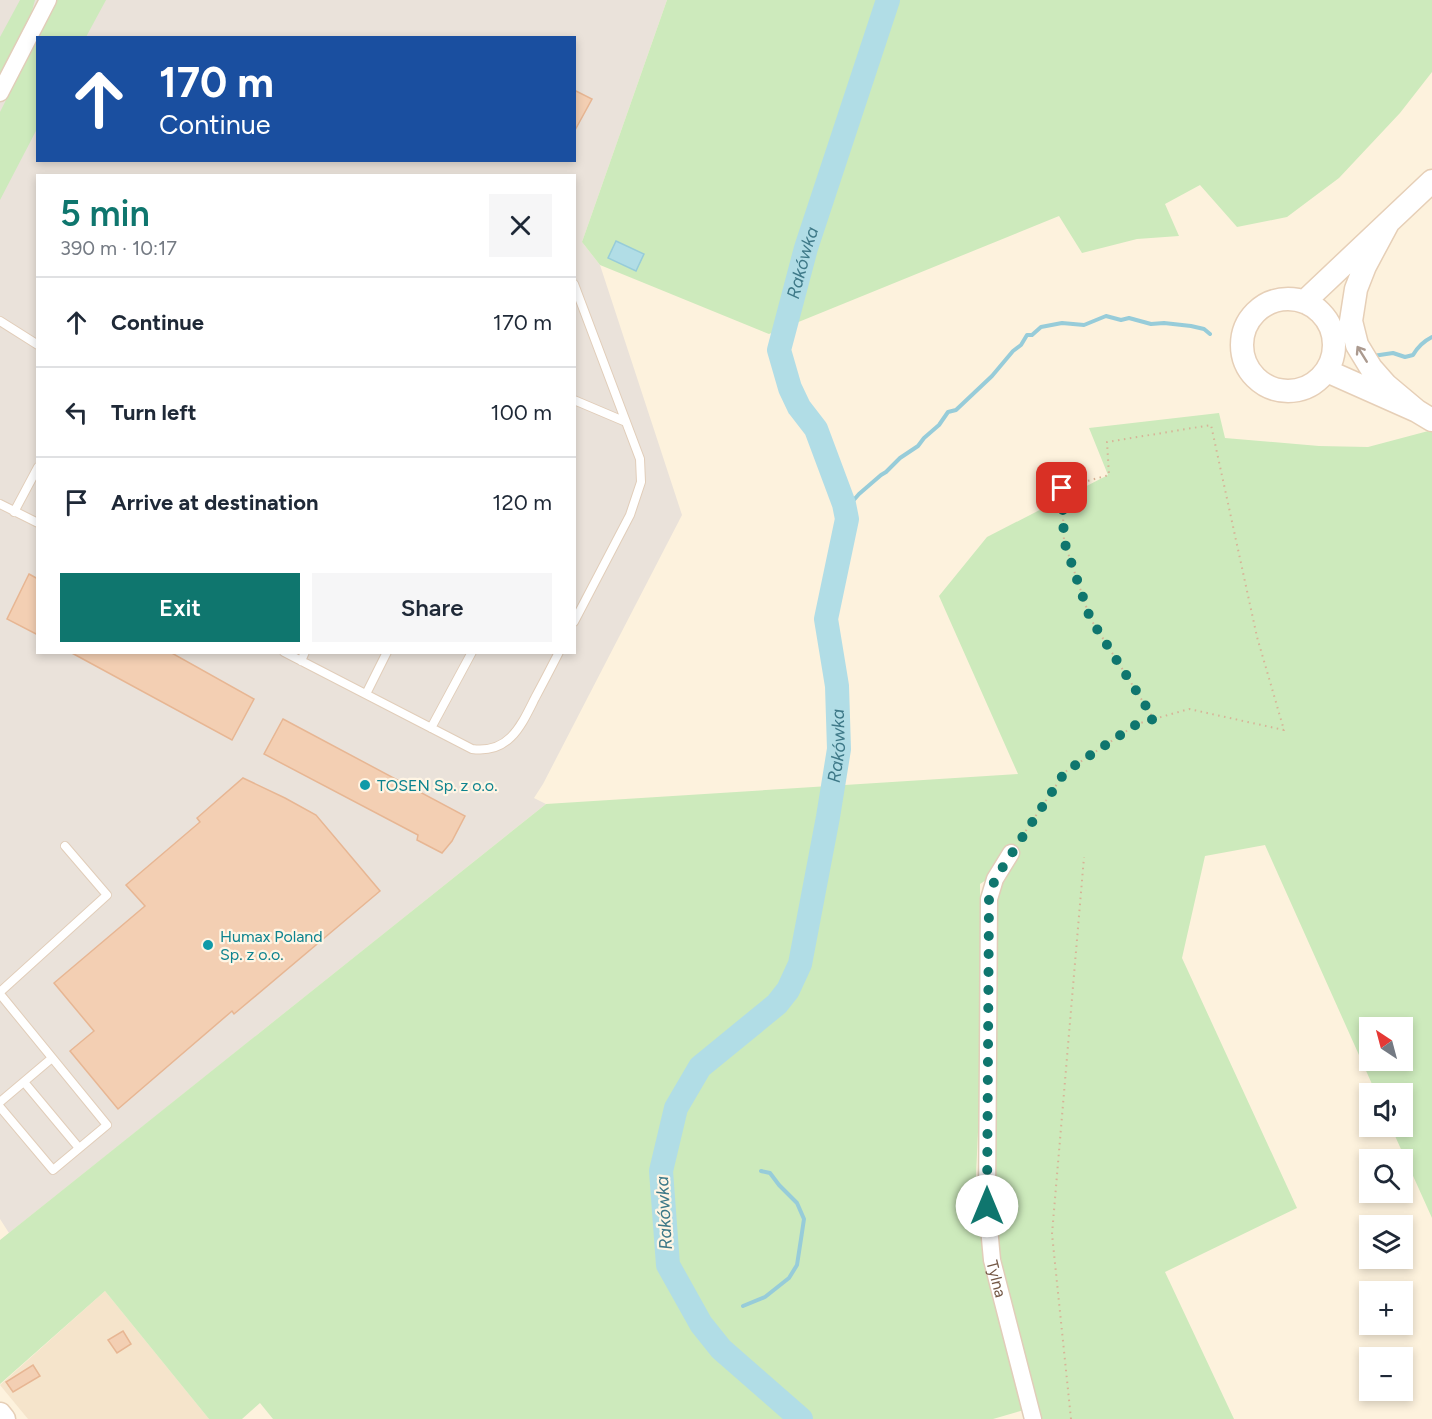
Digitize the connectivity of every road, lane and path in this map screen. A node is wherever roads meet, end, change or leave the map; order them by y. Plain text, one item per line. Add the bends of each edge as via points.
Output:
1 (48, 0) edge
2 (0, 93) edge
3 (1432, 181) edge
4 (1388, 223) junction
5 (576, 289) edge
6 (1304, 302) junction
7 (0, 321) edge
8 (36, 344) edge
9 (1327, 371) junction
10 (576, 401) edge
11 (1425, 415) edge
12 (626, 422) junction
13 (36, 471) edge
14 (0, 504) edge
15 (14, 512) junction
16 (36, 522) edge
17 (576, 618) edge
18 (386, 654) edge
19 (471, 654) edge
20 (558, 654) edge
21 (303, 657) edge
22 (366, 694) junction
23 (1154, 719) junction
24 (431, 728) junction
25 (65, 846) dead end
26 (1011, 853) joint
27 (1084, 857) dead end
28 (0, 993) edge
29 (52, 1058) junction
30 (24, 1082) junction
31 (0, 1104) edge
32 (80, 1148) junction
33 (0, 1414) edge
34 (4, 1419) edge
35 (1033, 1419) edge
36 (1071, 1419) edge

1 - 2 street
3 - 4 main road
4 - 6 main road
11 -> 4 main road via 1371,368 1357,345 1351,321 1356,289
5 - 12 lane
6 - 9 main road via 1326,319 1332,331 1335,344
6 - 9 main road via 1272,302 1254,314 1242,343 1246,364 1264,385 1292,392 1318,381
7 - 8 lane
9 - 11 main road
10 - 12 lane
12 - 17 lane via 640,459 641,482 630,515
13 - 15 lane
14 - 15 lane
15 - 16 lane
18 - 22 lane
19 - 24 lane
20 - 24 lane via 518,730 503,743 484,750 472,749
21 - 22 lane
22 - 24 lane
23 - 23 path via 1090,618 1064,541 1062,488 1109,475 1107,442 1211,424 1257,637 1284,730 1189,709
23 - 26 path via 1137,724 1065,772
25 - 28 lane via 107,895
26 - 35 street, Tylna via 989,898 987,1206 992,1260
27 - 36 path via 1052,1234
28 - 29 lane
29 - 30 lane
29 - 32 lane via 107,1125
30 - 31 lane
30 - 32 lane
31 - 32 lane via 52,1170
33 - 34 main road

